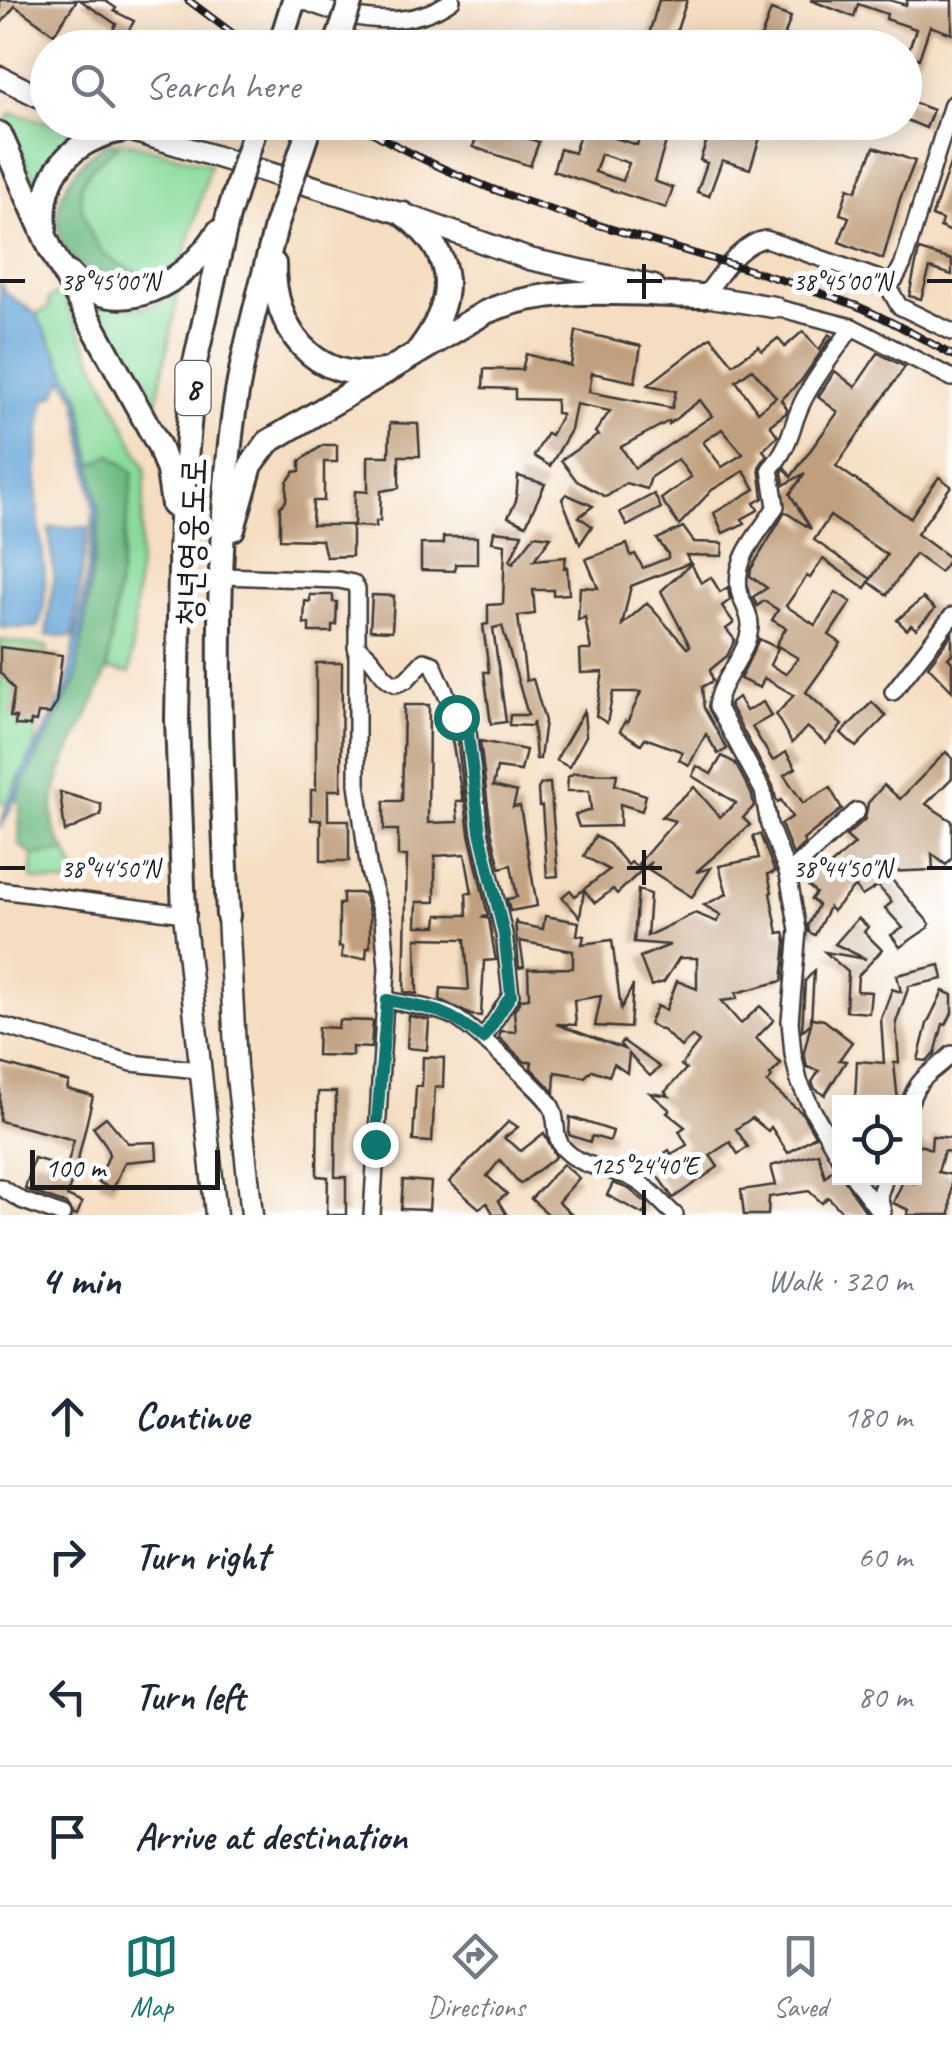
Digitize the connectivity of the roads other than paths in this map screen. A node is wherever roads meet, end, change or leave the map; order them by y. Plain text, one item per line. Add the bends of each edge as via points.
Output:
1 (298, 0) edge
2 (351, 0) edge
3 (452, 0) edge
4 (286, 30) edge
5 (341, 30) edge
6 (0, 77) edge
7 (30, 92) edge
8 (952, 104) edge
9 (0, 134) edge
10 (90, 140) edge
11 (159, 140) edge
12 (251, 140) edge
13 (304, 140) edge
14 (403, 214) junction
15 (228, 216) junction
16 (276, 226) junction
17 (51, 250) junction
18 (885, 281) junction
19 (704, 296) junction
20 (774, 307) joint
21 (852, 327) junction
22 (952, 332) edge
23 (401, 365) junction
24 (952, 378) edge
25 (179, 563) junction
26 (223, 571) junction
27 (952, 616) edge
28 (356, 647) junction
29 (894, 692) dead end
30 (857, 812) dead end
31 (788, 874) junction
32 (1, 893) edge
33 (184, 914) junction
34 (228, 916) joint
35 (387, 1000) junction
36 (0, 1025) edge
37 (483, 1039) junction
38 (952, 1054) edge
39 (198, 1070) junction
40 (913, 1095) edge
41 (832, 1144) edge
42 (859, 1185) edge
43 (883, 1185) edge
44 (0, 1187) edge
45 (62, 1215) edge
46 (216, 1215) edge
47 (252, 1215) edge
48 (372, 1215) edge
49 (675, 1215) edge
50 (883, 1215) edge

1 - 3 street via 382,20 417,18
1 - 4 highway
2 - 5 highway, bridge
6 - 7 main road
8 - 18 street via 900,273
9 - 17 highway
10 - 17 highway via 55,174 45,204
11 - 14 main road
12 - 15 highway, 청년영웅도로 / 8, bridge
13 - 16 highway, 청년영웅도로 / 8, bridge
14 - 19 main road via 529,259
14 - 23 highway via 432,240 447,286 428,338
15 - 17 highway via 199,257 146,294 93,292 76,283
15 - 25 highway, 청년영웅도로 / 8 via 194,367
16 - 23 highway via 276,291 302,345 328,367 346,372 363,375
16 - 26 highway, 청년영웅도로 / 8 via 232,423
17 - 25 highway via 159,446
18 - 19 street via 766,239 753,241
18 - 22 street via 899,306
19 - 20 main road
19 - 23 highway via 534,296 486,312
20 - 21 street
21 - 24 street
21 - 31 street via 804,400 784,454 770,469 776,506 750,540 739,576 750,629 718,698 763,792
23 - 26 highway via 268,442 251,465
25 - 33 highway, 청년영웅도로 / 8 via 176,719
26 - 28 street via 353,583
26 - 34 highway, 청년영웅도로 / 8
27 - 29 street
28 - 35 street via 358,784 383,920
28 - 37 street via 396,684 424,661 433,664 468,732 511,995
30 - 31 street
31 - 41 street via 798,930 793,1054 804,1094
32 - 33 street
33 - 39 main road, 8
34 - 47 main road, 8
35 - 37 street via 458,1018
35 - 48 street
36 - 39 street via 132,1063
37 - 49 street via 551,1106 555,1134 574,1158 630,1177
38 - 40 street via 920,1078
39 - 46 main road, 8
42 - 50 street
43 - 50 street
44 - 45 street

